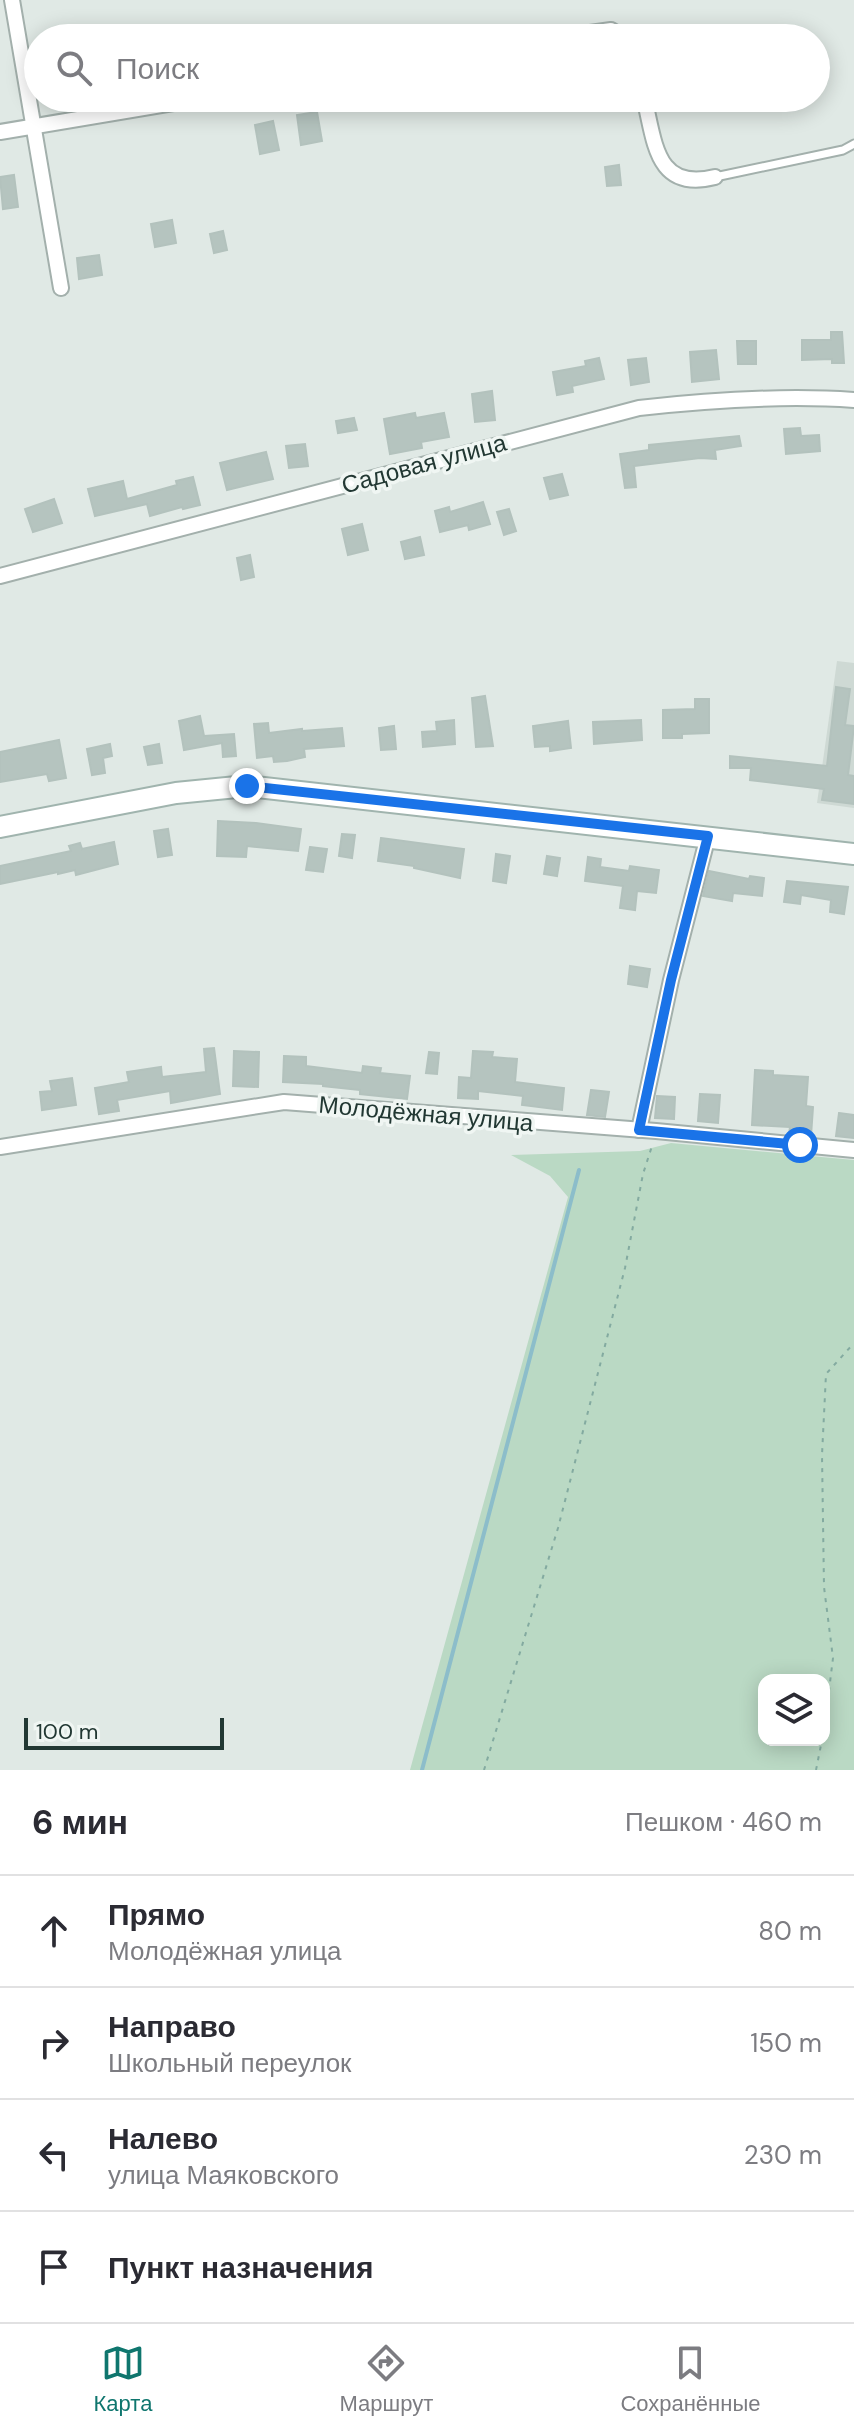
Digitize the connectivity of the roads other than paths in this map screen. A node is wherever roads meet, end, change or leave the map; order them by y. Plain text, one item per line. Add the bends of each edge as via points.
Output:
1 (12, 0) edge
2 (24, 73) edge
3 (31, 112) edge
4 (121, 112) edge
5 (647, 112) edge
6 (33, 127) junction
7 (0, 132) edge
8 (854, 144) edge
9 (715, 177) joint
10 (61, 288) dead end
11 (854, 400) edge
12 (0, 576) edge
13 (0, 827) edge
14 (708, 836) junction
15 (854, 854) edge
16 (639, 1130) junction
17 (0, 1147) edge
18 (854, 1150) edge

1 - 2 street
3 - 6 street
4 - 6 street
5 - 9 street via 656,152 671,173 699,181
6 - 7 street
6 - 10 street
8 - 9 lane
11 - 12 street, Садовая улица via 713,400 639,408
13 - 14 street via 176,793 247,786
14 - 15 street
14 - 16 street
16 - 17 street, Молодёжная улица via 284,1102
16 - 18 street, Молодёжная улица

